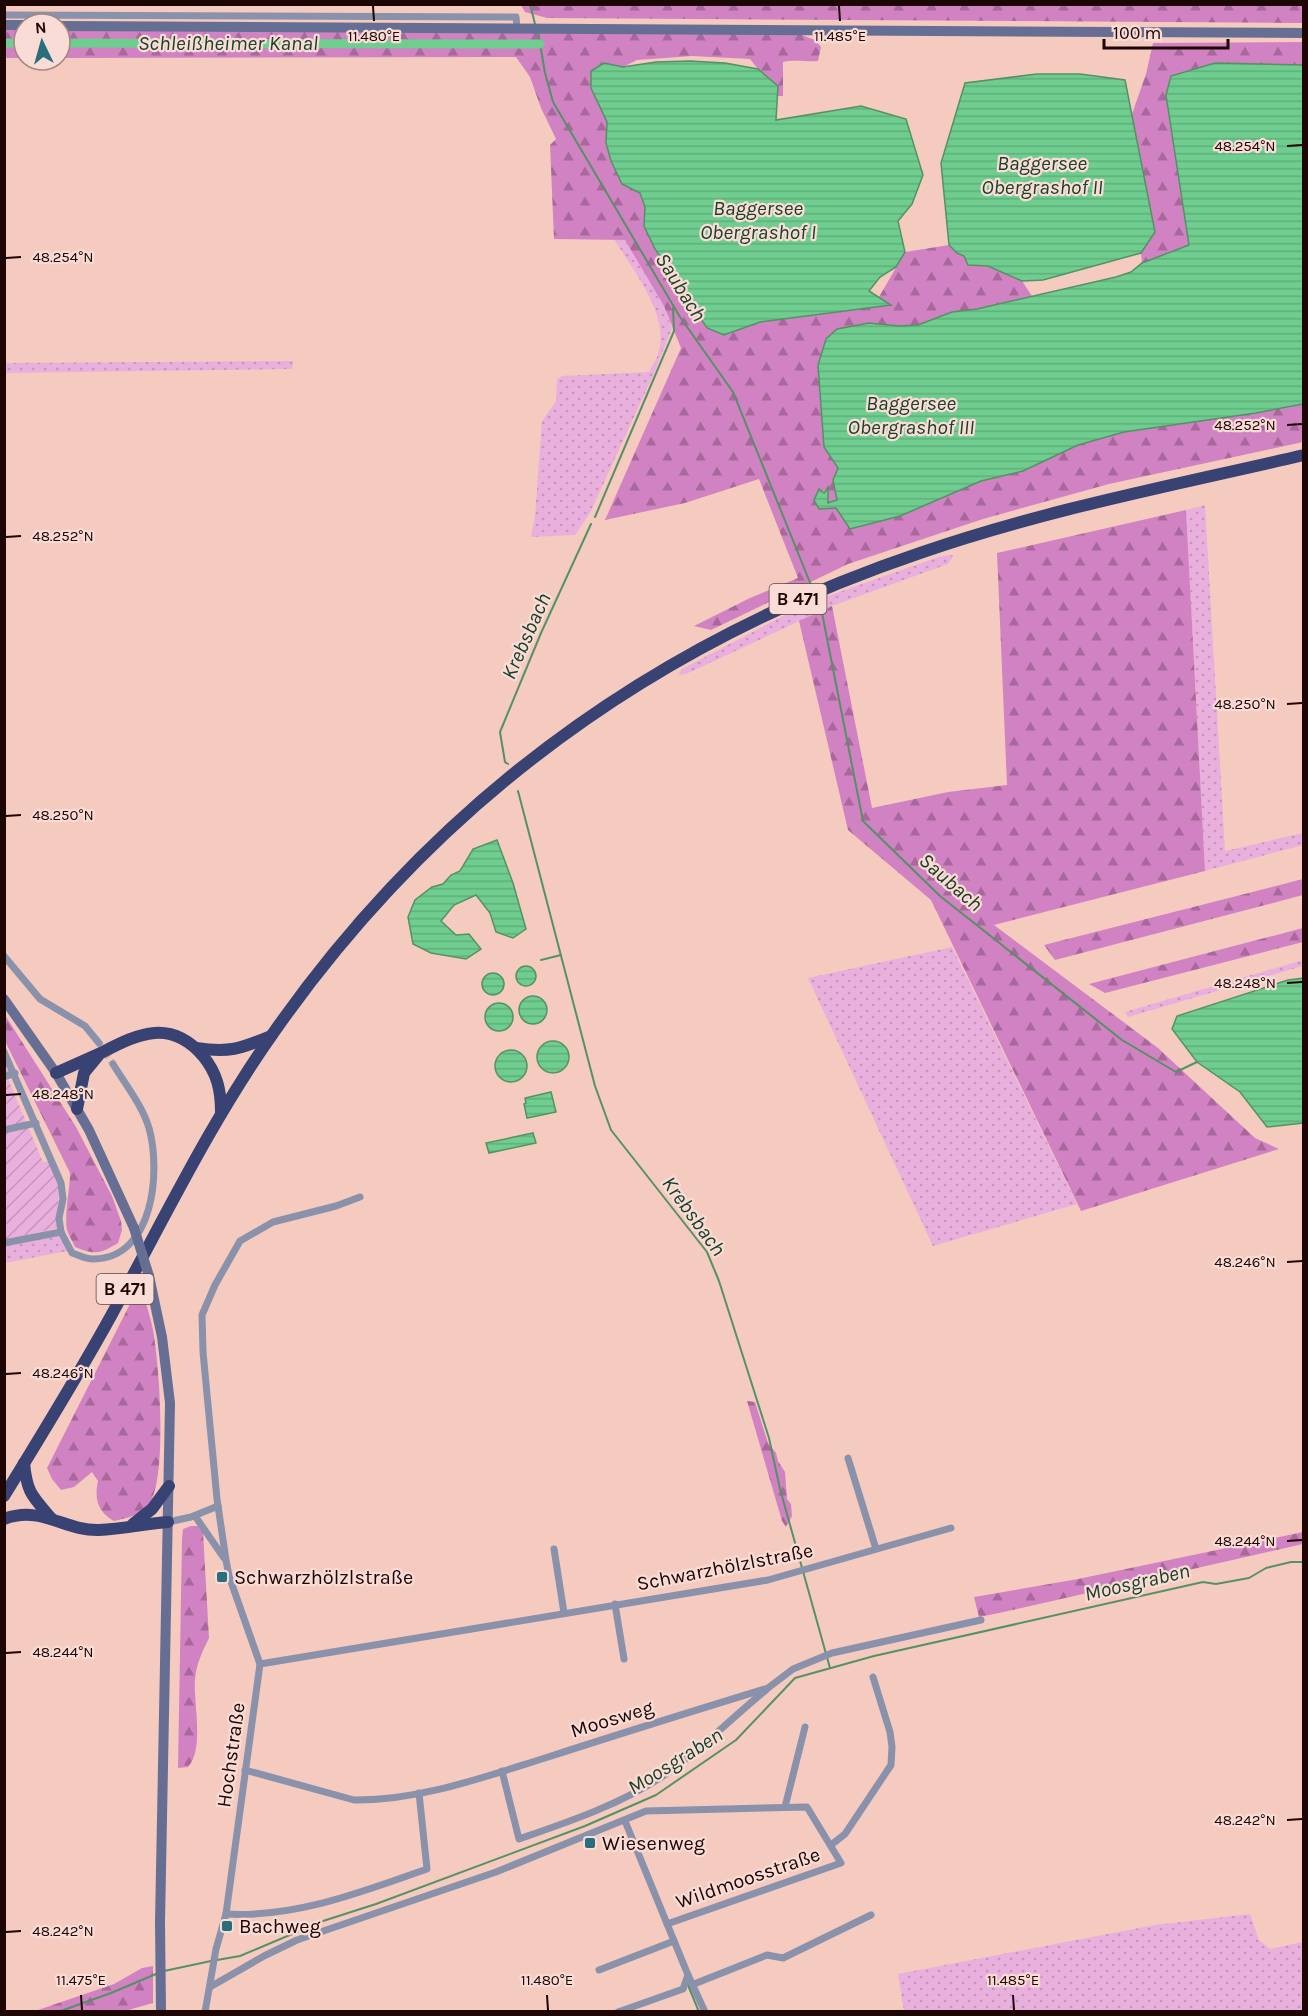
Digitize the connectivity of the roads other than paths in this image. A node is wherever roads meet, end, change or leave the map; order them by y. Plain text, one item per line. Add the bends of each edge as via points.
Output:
1 (4, 15) edge
2 (72, 26) edge
3 (522, 28) junction
4 (1304, 33) edge
5 (1304, 455) edge
6 (4, 956) edge
7 (4, 999) edge
8 (271, 1036) junction
9 (100, 1048) junction
10 (196, 1048) junction
11 (4, 1052) edge
12 (113, 1064) tunnel mouth
13 (15, 1073) junction
14 (56, 1073) junction
15 (4, 1077) edge
16 (77, 1109) junction
17 (221, 1113) junction
18 (36, 1123) junction
19 (4, 1130) edge
20 (360, 1197) dead end
21 (61, 1232) junction
22 (4, 1243) edge
23 (848, 1458) dead end
24 (24, 1463) junction
25 (169, 1486) junction
26 (4, 1496) edge
27 (218, 1506) junction
28 (195, 1515) junction
29 (51, 1518) junction
30 (4, 1519) edge
31 (168, 1522) junction
32 (132, 1526) junction
33 (951, 1528) dead end
34 (554, 1549) dead end
35 (876, 1550) junction
36 (226, 1560) junction
37 (615, 1604) junction
38 (564, 1613) junction
39 (981, 1620) dead end
40 (624, 1659) dead end
41 (260, 1664) junction
42 (873, 1677) dead end
43 (768, 1688) junction
44 (739, 1697) junction
45 (746, 1708) junction
46 (805, 1727) dead end
47 (245, 1770) junction
48 (502, 1771) junction
49 (419, 1792) junction
50 (785, 1807) junction
51 (624, 1821) junction
52 (831, 1845) junction
53 (226, 1914) junction
54 (871, 1915) dead end
55 (667, 1924) junction
56 (674, 1941) junction
57 (599, 1970) dead end
58 (688, 1976) junction
59 (694, 1984) junction
60 (210, 1987) junction
61 (161, 2012) edge
62 (206, 2012) edge
63 (618, 2012) edge
64 (705, 2012) edge

1 - 3 street via 516,17
2 - 3 main road
3 - 4 main road
5 - 8 highway, B 471 via 1067,511 922,552 790,603 685,656 587,717 514,772 444,833 330,956
6 - 9 street via 40,999 85,1026
7 - 14 main road
8 - 10 highway via 230,1051
8 - 17 highway, B 471
9 - 10 highway via 155,1032 183,1038
9 - 14 highway
9 - 16 highway via 84,1073
10 - 17 highway via 219,1083
11 - 13 street
12 - 21 street via 148,1127 154,1154 154,1186 148,1215 132,1242 112,1256 93,1260 72,1254
13 - 15 street
13 - 18 street
14 - 16 main road
16 - 25 main road, bridge via 134,1228 149,1276 162,1336 170,1403
17 - 24 highway, B 471
18 - 19 street
18 - 21 street via 61,1183
20 - 27 street, Hochstraße via 273,1222 240,1241 215,1285 202,1315
21 - 22 street
23 - 35 street
24 - 26 highway, B 471
24 - 29 highway via 32,1496
25 - 31 main road
25 - 32 highway via 152,1509
27 - 28 street
27 - 36 street, Hochstraße
28 - 31 street
28 - 36 street
29 - 30 highway via 18,1514
29 - 32 highway via 74,1527 98,1530
31 - 32 highway
31 - 61 main road
33 - 35 street, Schwarzhölzlstraße
34 - 38 street
35 - 37 street, Schwarzhölzlstraße via 768,1580
36 - 41 street, Hochstraße
37 - 38 street, Schwarzhölzlstraße
37 - 40 street, Schwarzhölzlstraße
38 - 41 street, Schwarzhölzlstraße
39 - 43 street, Moosweg via 826,1655 793,1669
41 - 47 street, Hochstraße
42 - 52 street via 890,1732 891,1765 844,1834
43 - 44 street, Moosweg
43 - 45 street
44 - 45 street
44 - 48 street, Moosweg
45 - 48 street via 662,1777 582,1817 519,1839
46 - 50 street
47 - 49 street, Moosweg via 354,1800
47 - 53 street, Hochstraße
48 - 49 street, Moosweg
49 - 53 street via 427,1869 285,1912
50 - 51 street via 646,1811
50 - 52 street via 807,1807
51 - 55 street
51 - 60 street via 496,1872 297,1940
52 - 55 street, Wildmoosstraße via 841,1863
53 - 60 street, Hochstraße
54 - 59 street via 783,1958 767,1955
55 - 56 street
56 - 57 street
56 - 58 street
58 - 59 street
58 - 63 street via 683,1989
59 - 64 street
60 - 62 street, Hochstraße

